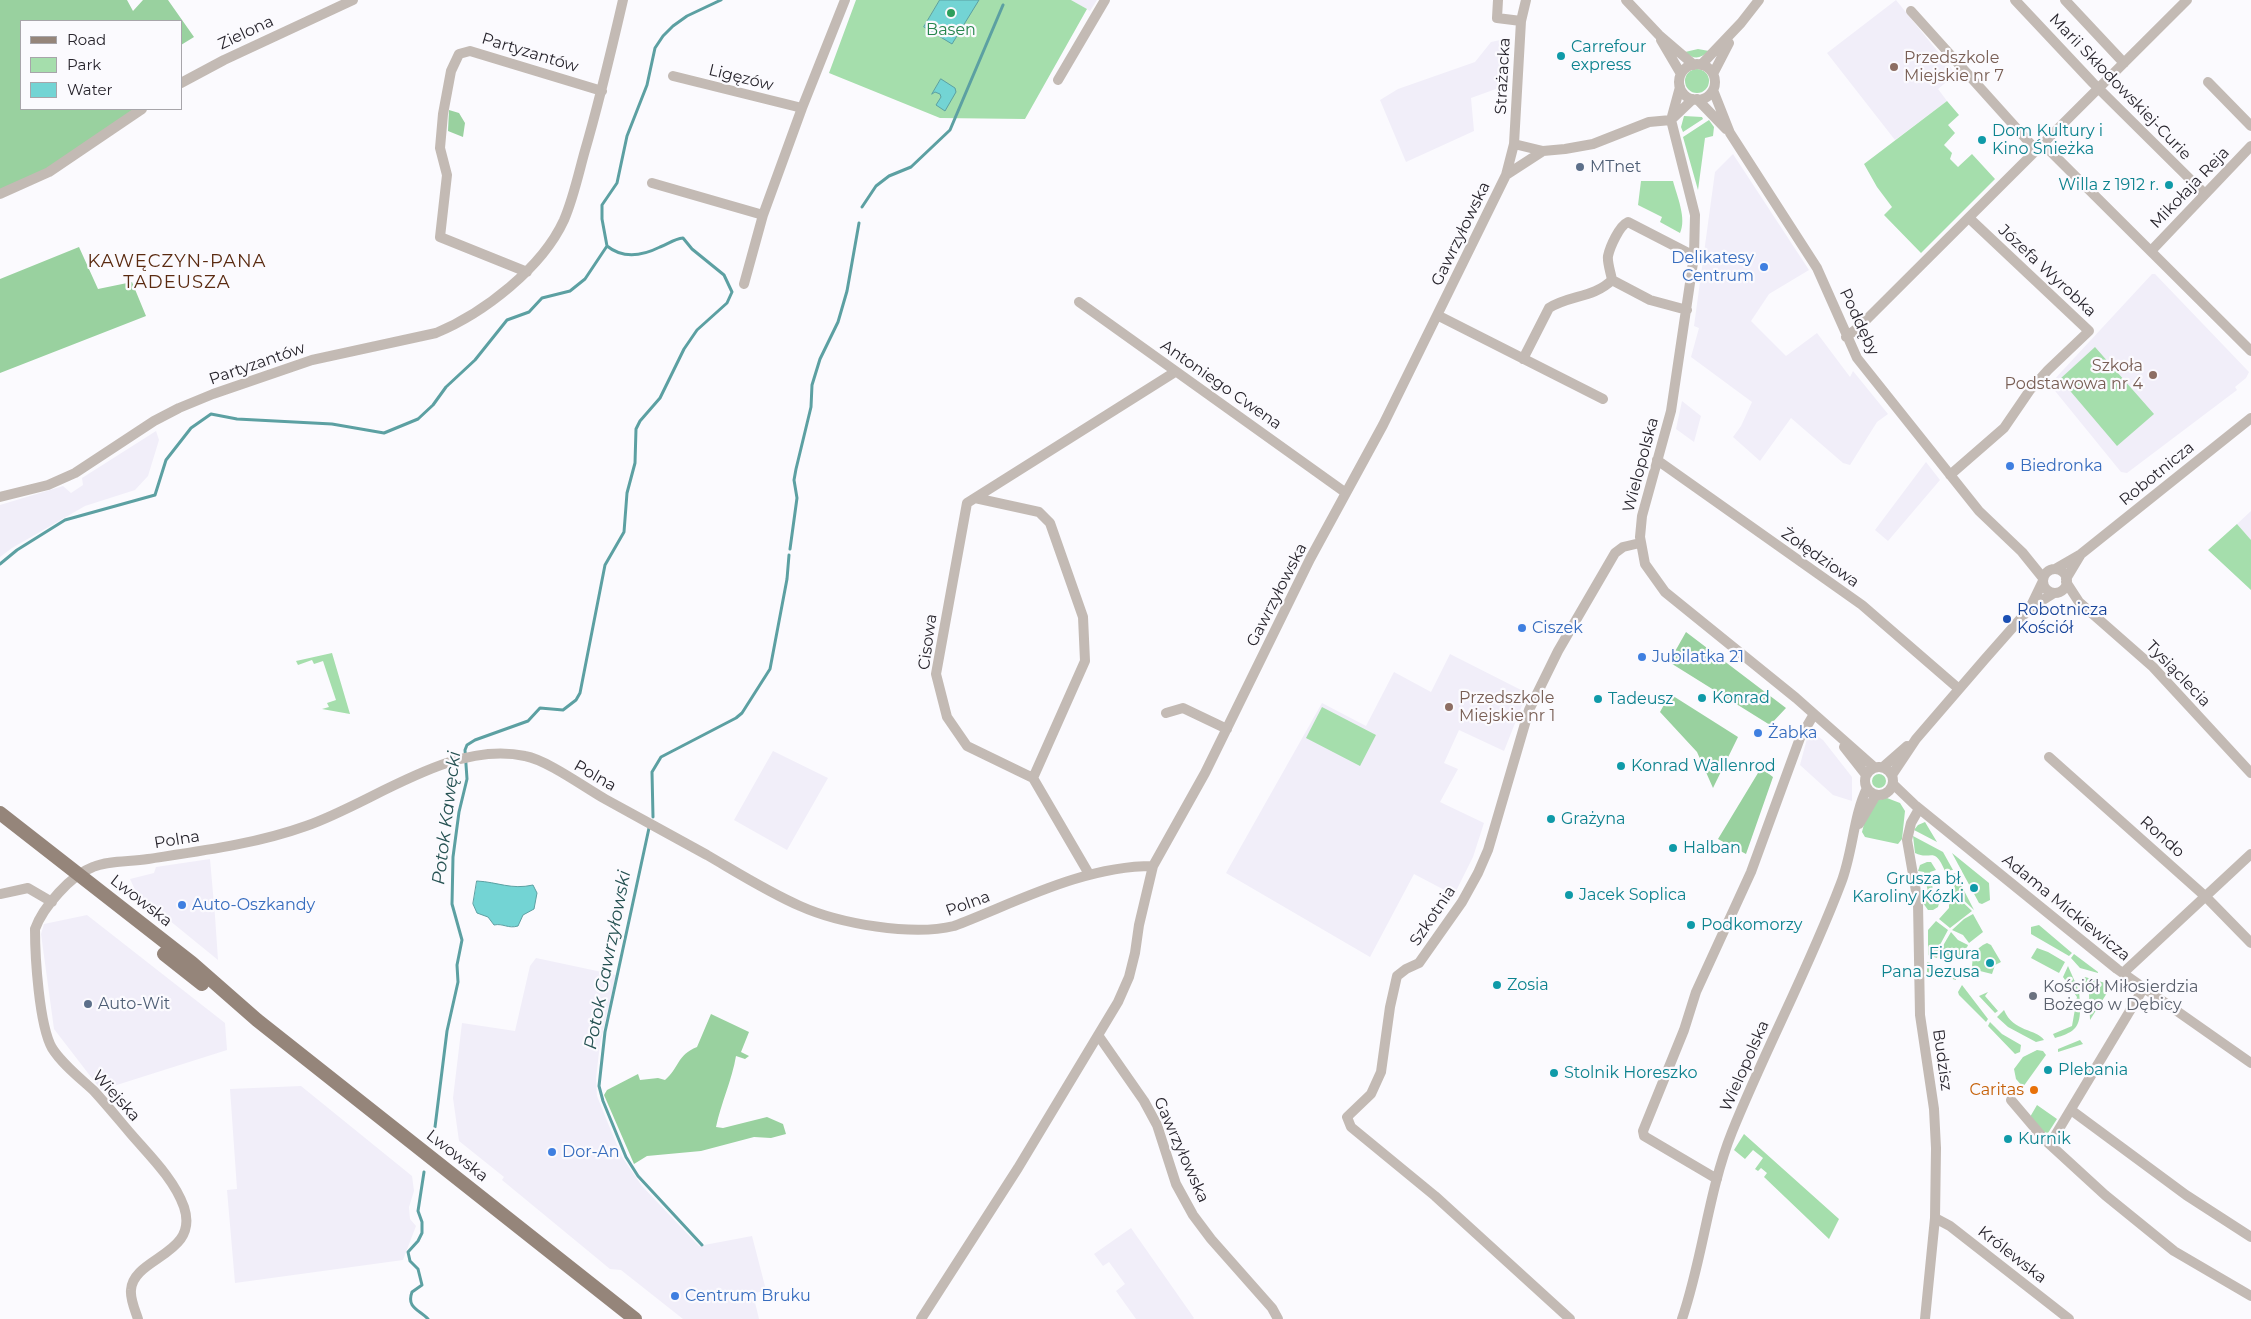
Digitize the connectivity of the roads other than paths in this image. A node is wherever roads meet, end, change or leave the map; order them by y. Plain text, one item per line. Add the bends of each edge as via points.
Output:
1 (353, 0) edge
2 (623, 0) edge
3 (845, 0) edge
4 (1105, 0) edge
5 (1498, 0) edge
6 (1626, 0) edge
7 (1759, 0) edge
8 (2015, 0) edge
9 (2065, 0) edge
10 (2187, 0) edge
11 (1525, 3) edge
12 (1911, 11) dead end
13 (1520, 21) junction
14 (1741, 23) junction
15 (1659, 35) junction
16 (2124, 63) junction
17 (1697, 65) junction
18 (1681, 74) junction
19 (1713, 74) junction
20 (673, 76) dead end
21 (1058, 80) dead end
22 (182, 82) edge
23 (2208, 82) dead end
24 (1680, 87) junction
25 (2099, 89) junction
26 (1713, 90) junction
27 (602, 91) junction
28 (1695, 99) junction
29 (802, 108) junction
30 (141, 110) edge
31 (1671, 120) junction
32 (2251, 126) edge
33 (1730, 133) junction
34 (1514, 144) junction
35 (2251, 146) edge
36 (2040, 148) junction
37 (1543, 151) junction
38 (1506, 175) junction
39 (652, 183) dead end
40 (0, 194) edge
41 (2205, 194) junction
42 (764, 215) junction
43 (1968, 218) junction
44 (2151, 251) junction
45 (1694, 256) junction
46 (527, 272) junction
47 (1612, 280) junction
48 (744, 284) dead end
49 (1079, 302) dead end
50 (1687, 310) junction
51 (1439, 316) junction
52 (1846, 337) junction
53 (2251, 351) edge
54 (1523, 359) junction
55 (1175, 372) junction
56 (1603, 399) dead end
57 (2251, 418) edge
58 (1657, 460) junction
59 (1950, 475) junction
60 (1346, 493) junction
61 (0, 498) edge
62 (975, 498) junction
63 (1640, 543) junction
64 (2081, 554) junction
65 (2048, 574) junction
66 (2066, 580) junction
67 (2055, 592) junction
68 (2079, 602) junction
69 (2030, 608) junction
70 (1960, 689) junction
71 (1166, 713) dead end
72 (1814, 714) junction
73 (1227, 729) junction
74 (1836, 736) junction
75 (1916, 739) junction
76 (2049, 757) dead end
77 (1879, 767) junction
78 (2251, 773) edge
79 (1866, 776) junction
80 (1033, 778) junction
81 (1892, 783) junction
82 (1867, 788) junction
83 (1876, 795) junction
84 (1918, 808) junction
85 (0, 813) edge
86 (0, 825) edge
87 (1855, 832) junction
88 (2251, 854) edge
89 (1152, 866) junction
90 (1089, 874) junction
91 (75, 878) junction
92 (0, 894) edge
93 (2206, 897) junction
94 (52, 902) junction
95 (2251, 943) edge
96 (2123, 973) junction
97 (2144, 989) junction
98 (1098, 1035) junction
99 (2251, 1063) edge
100 (2011, 1100) dead end
101 (2070, 1110) junction
102 (2050, 1144) junction
103 (1717, 1179) junction
104 (1934, 1218) junction
105 (2251, 1237) edge
106 (2251, 1296) edge
107 (138, 1319) edge
108 (635, 1319) edge
109 (921, 1319) edge
110 (1278, 1319) edge
111 (1570, 1319) edge
112 (1682, 1319) edge
113 (1925, 1319) edge
114 (2069, 1319) edge

1 - 22 street, Zielona
2 - 27 street, Partyzantów
3 - 29 street
4 - 21 street
5 - 13 street via 1497,18
6 - 15 street
7 - 14 street
8 - 25 street, Marii Skłodowskiej-Curie
9 - 16 street
10 - 16 street
11 - 13 street, Strażacka
12 - 36 street
13 - 34 street, Strażacka
14 - 17 street
14 - 19 street
15 - 17 street
15 - 18 street
16 - 25 street
17 - 18 street
17 - 19 street
18 - 24 street
19 - 26 street
20 - 29 street, Ligęzów
23 - 32 street
24 - 28 street via 1686,96
24 - 31 street, Wielopolska
25 - 36 street
25 - 41 street, Marii Skłodowskiej-Curie
26 - 28 street via 1706,97
26 - 33 street, Poddęby
27 - 46 street, Partyzantów via 564,221
27 - 46 street, Partyzantów via 470,51 459,54 451,71 440,148 447,175 440,237
28 - 31 street
28 - 33 street, Poddęby
29 - 42 street
30 - 40 street via 48,172
31 - 37 street, Gawrzyłowska via 1649,122 1593,144
31 - 45 street, Wielopolska via 1695,215
33 - 52 street, Poddęby via 1817,268
34 - 37 street, Gawrzyłowska
34 - 38 street, Gawrzyłowska
35 - 41 street, Mikołaja Reja
36 - 43 street
36 - 44 street
37 - 38 street, Gawrzyłowska
38 - 51 street, Gawrzyłowska
39 - 42 street
41 - 44 street, Mikołaja Reja
42 - 48 street
43 - 52 street
43 - 59 street, Józefa Wyrobka via 2090,331 2030,390 2004,428
44 - 53 street
45 - 47 street via 1628,222 1624,223 1608,256
45 - 50 street, Wielopolska
46 - 61 street, Partyzantów via 487,305 451,327 395,344 312,360 213,394 154,421 75,473 48,485
47 - 50 street via 1650,300
47 - 54 street via 1595,293 1549,308
49 - 55 street, Antoniego Cwena
50 - 58 street, Wielopolska via 1671,411
51 - 54 street
51 - 60 street, Gawrzyłowska
52 - 59 street, Poddęby via 1862,365
54 - 56 street
55 - 60 street, Antoniego Cwena
55 - 62 street, Cisowa
57 - 64 street, Robotnicza
58 - 63 street, Wielopolska via 1642,516
58 - 70 street, Żołędziowa via 1864,607
59 - 65 street, Poddęby via 1978,511
60 - 73 street, Gawrzyłowska
62 - 80 street, Cisowa via 967,503 936,674 947,717 967,746
62 - 80 street via 1039,512 1050,523 1084,617 1085,661
63 - 72 street, Wielopolska via 1648,568 1665,592
63 - 111 street, Szkotnia via 1615,553 1544,676 1526,718 1488,850 1478,873 1462,902 1419,963 1397,976 1381,1072 1371,1094 1347,1117 1351,1127 1435,1196
64 - 65 street, Robotnicza
64 - 66 street, Robotnicza
65 - 66 street via 2063,572
65 - 67 street via 2047,590
65 - 69 street
66 - 67 street via 2063,589
66 - 68 street, Tysiąclecia
67 - 68 street, Tysiąclecia
67 - 69 street
68 - 78 street, Tysiąclecia via 2153,667
69 - 70 street
70 - 75 street
71 - 73 street via 1184,708
72 - 74 street, Wielopolska
72 - 103 street via 1800,738 1751,872 1696,992 1643,1131 1644,1136
73 - 89 street, Gawrzyłowska
74 - 77 street, Wielopolska
74 - 79 street, Wielopolska
75 - 77 street
75 - 81 street
76 - 93 street, Rondo
77 - 79 street
77 - 81 street
79 - 82 street
80 - 90 street
81 - 83 street via 1884,794
81 - 84 street, Adama Mickiewicza
82 - 83 street
82 - 87 street, Wielopolska via 1859,805
83 - 87 street, Wielopolska
84 - 96 street, Adama Mickiewicza
84 - 104 street, Budzisz via 1907,840 1918,903 1920,1015 1935,1124
85 - 91 main road, Lwowska
86 - 91 main road, Lwowska
87 - 103 street, Wielopolska via 1842,881 1732,1133
88 - 93 street
89 - 90 street, Polna
89 - 98 street, Gawrzyłowska via 1129,977
90 - 91 street, Polna via 936,930 910,930 856,922 802,907 540,761 512,754 457,760 404,780 306,827 218,848 100,864
91 - 94 street, Wiejska
91 - 108 main road, Lwowska via 218,997 257,1020
92 - 94 street via 28,888
93 - 95 street, Rondo
93 - 96 street
94 - 107 street, Wiejska via 35,929 47,1038 57,1055 97,1095 164,1174 178,1194 186,1214 186,1229 180,1240 133,1282 132,1298
96 - 97 street, Adama Mickiewicza
97 - 99 street, Adama Mickiewicza
97 - 101 street
98 - 109 street, Gawrzyłowska
98 - 110 street, Gawrzyłowska via 1153,1117 1176,1184 1193,1214 1210,1239 1272,1308
100 - 102 street
101 - 102 street
101 - 105 street via 2186,1195
102 - 106 street via 2105,1195 2174,1251
103 - 112 street, Wielopolska
104 - 113 street, Budzisz
104 - 114 street, Królewska via 1950,1226

